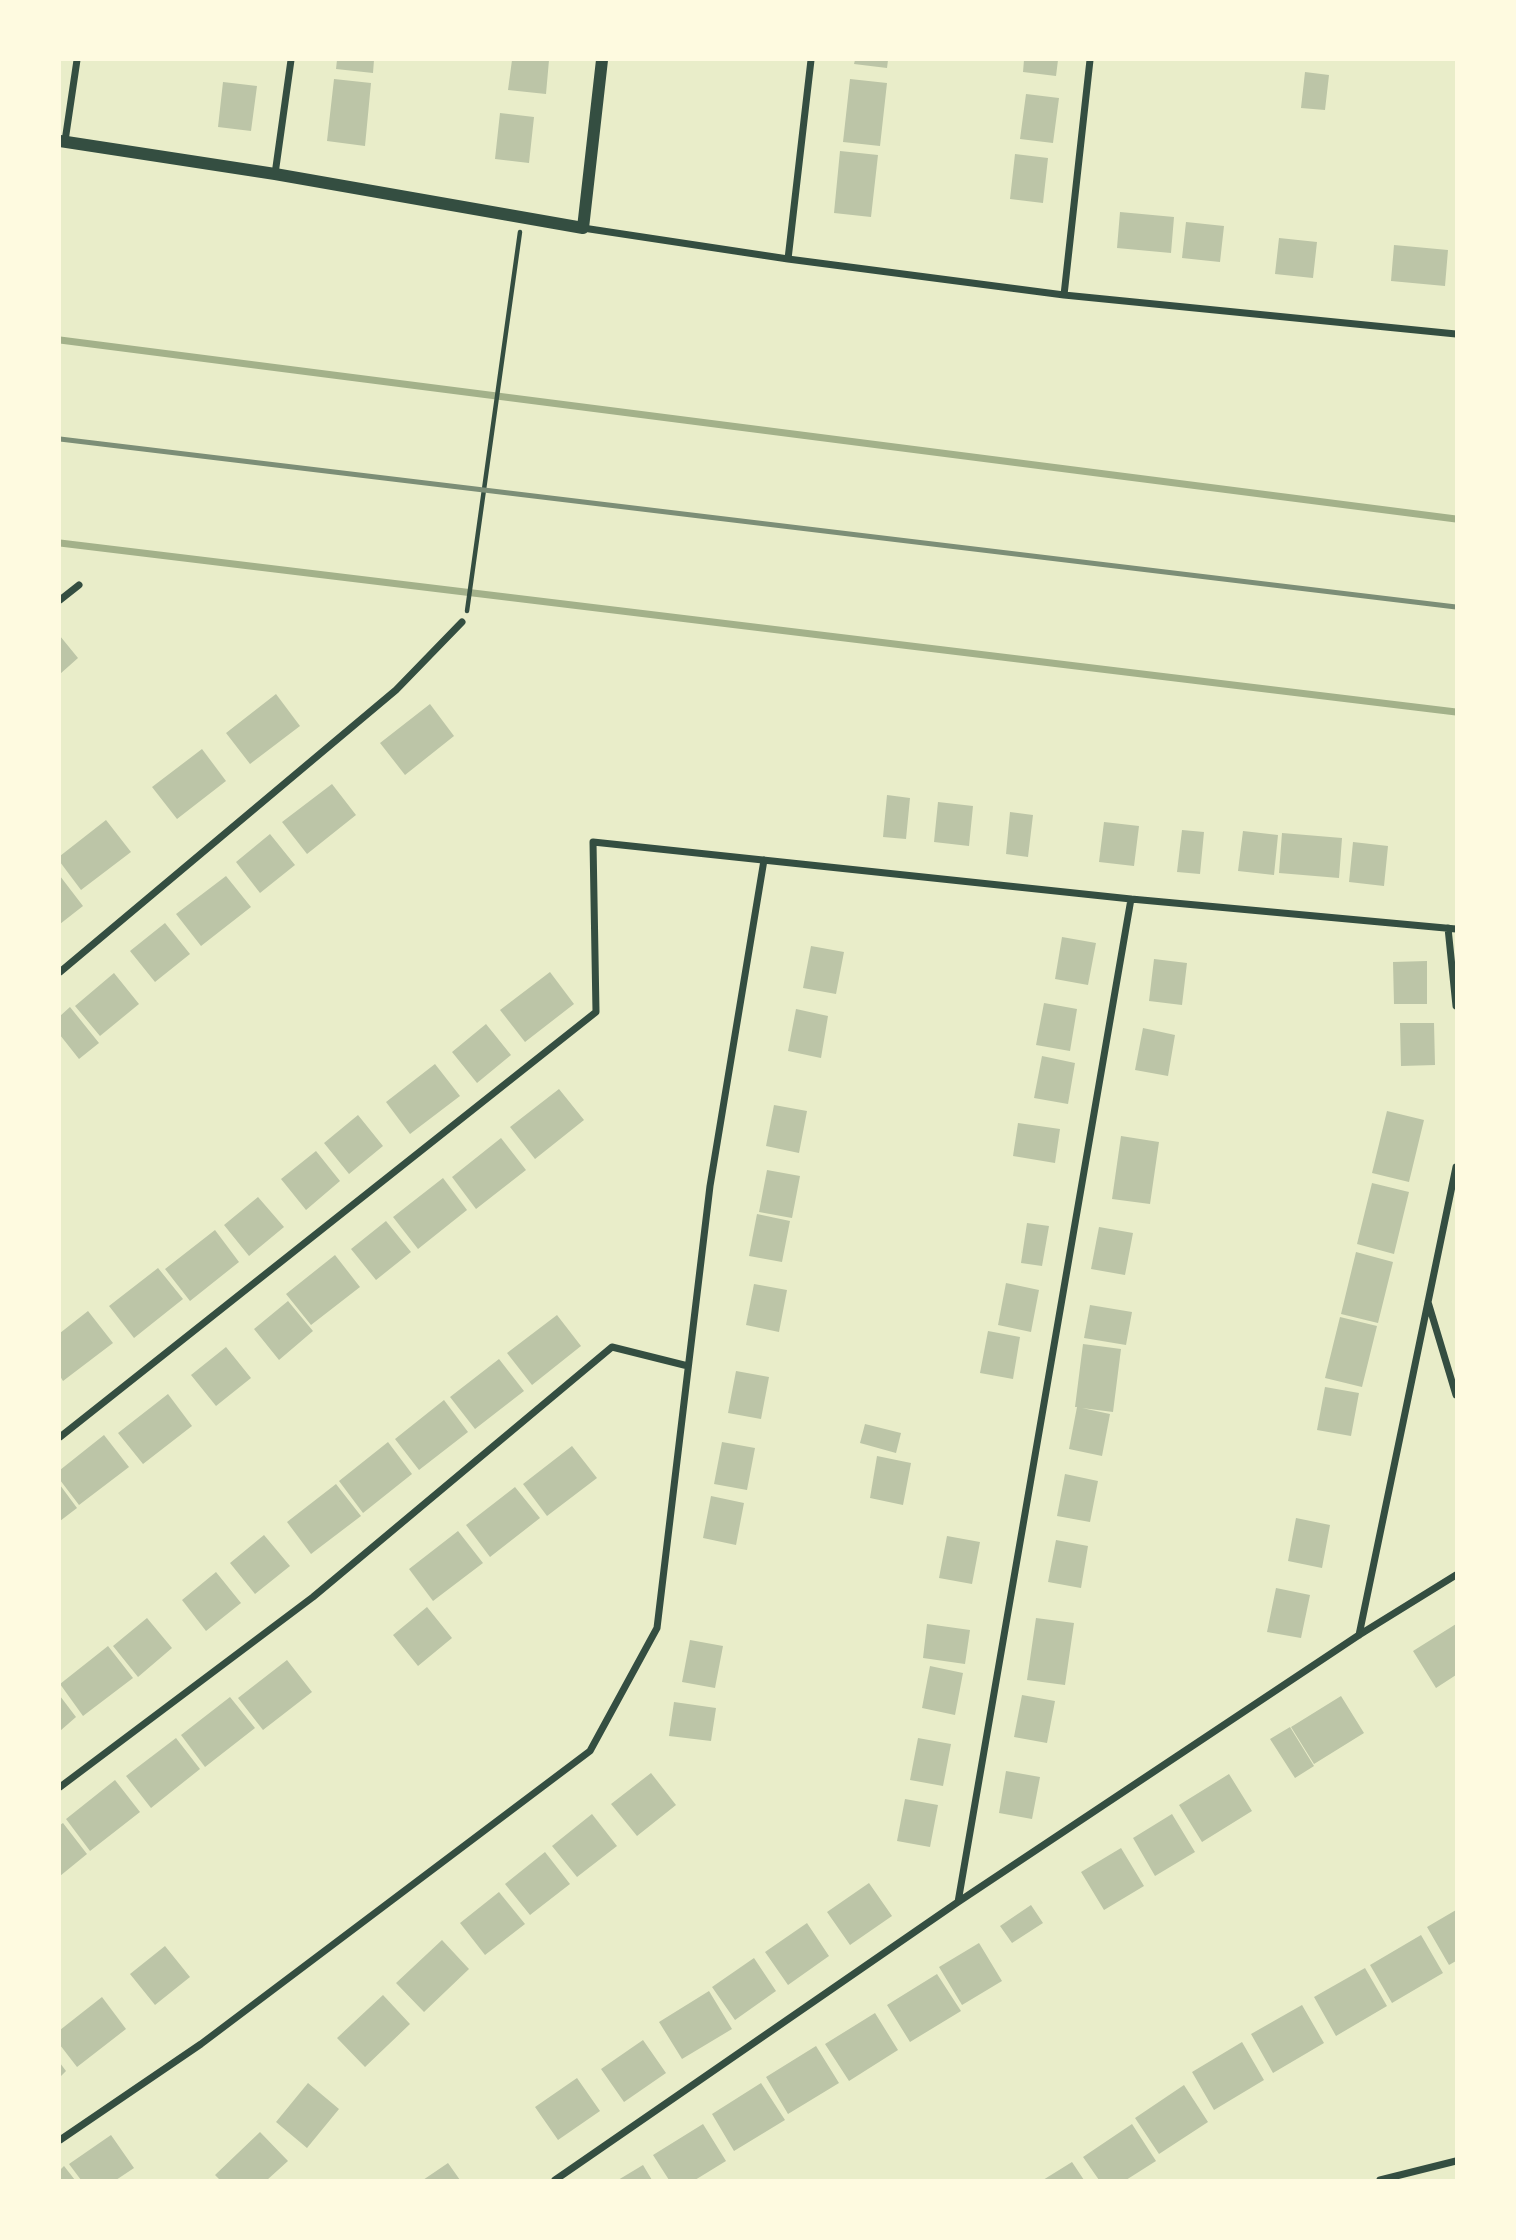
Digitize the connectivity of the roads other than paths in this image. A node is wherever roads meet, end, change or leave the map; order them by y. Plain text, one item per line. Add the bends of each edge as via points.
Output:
1 (77, 60) edge
2 (291, 60) edge
3 (602, 60) edge
4 (811, 60) edge
5 (1090, 60) edge
6 (62, 141) edge
7 (275, 174) junction
8 (583, 228) junction
9 (788, 259) junction
10 (1064, 295) junction
11 (1457, 334) edge
12 (79, 585) dead end
13 (60, 600) edge
14 (462, 622) road end
15 (764, 860) junction
16 (1132, 899) junction
17 (1452, 928) edge
18 (60, 972) edge
19 (1457, 1006) edge
20 (1457, 1167) edge
21 (1428, 1302) junction
22 (688, 1366) junction
23 (1457, 1395) edge
24 (60, 1437) edge
25 (1457, 1575) edge
26 (1359, 1635) junction
27 (60, 1787) edge
28 (958, 1902) junction
29 (60, 2140) edge
30 (1457, 2161) edge
31 (555, 2180) edge
32 (1380, 2180) edge

1 - 6 street
2 - 7 street
3 - 8 street
4 - 9 street
5 - 10 street
6 - 7 street
7 - 8 street
8 - 9 street
9 - 10 street
10 - 11 street
12 - 13 street
14 - 18 street via 396,690
15 - 16 street
15 - 22 street via 710,1186
15 - 24 street via 593,842 596,1013
16 - 17 street
16 - 28 street
17 - 19 street
20 - 21 street
21 - 23 street
21 - 26 street
22 - 27 street via 612,1347 313,1597
22 - 29 street via 657,1628 590,1751 201,2044
25 - 26 street
26 - 28 street
28 - 31 street
30 - 32 street

